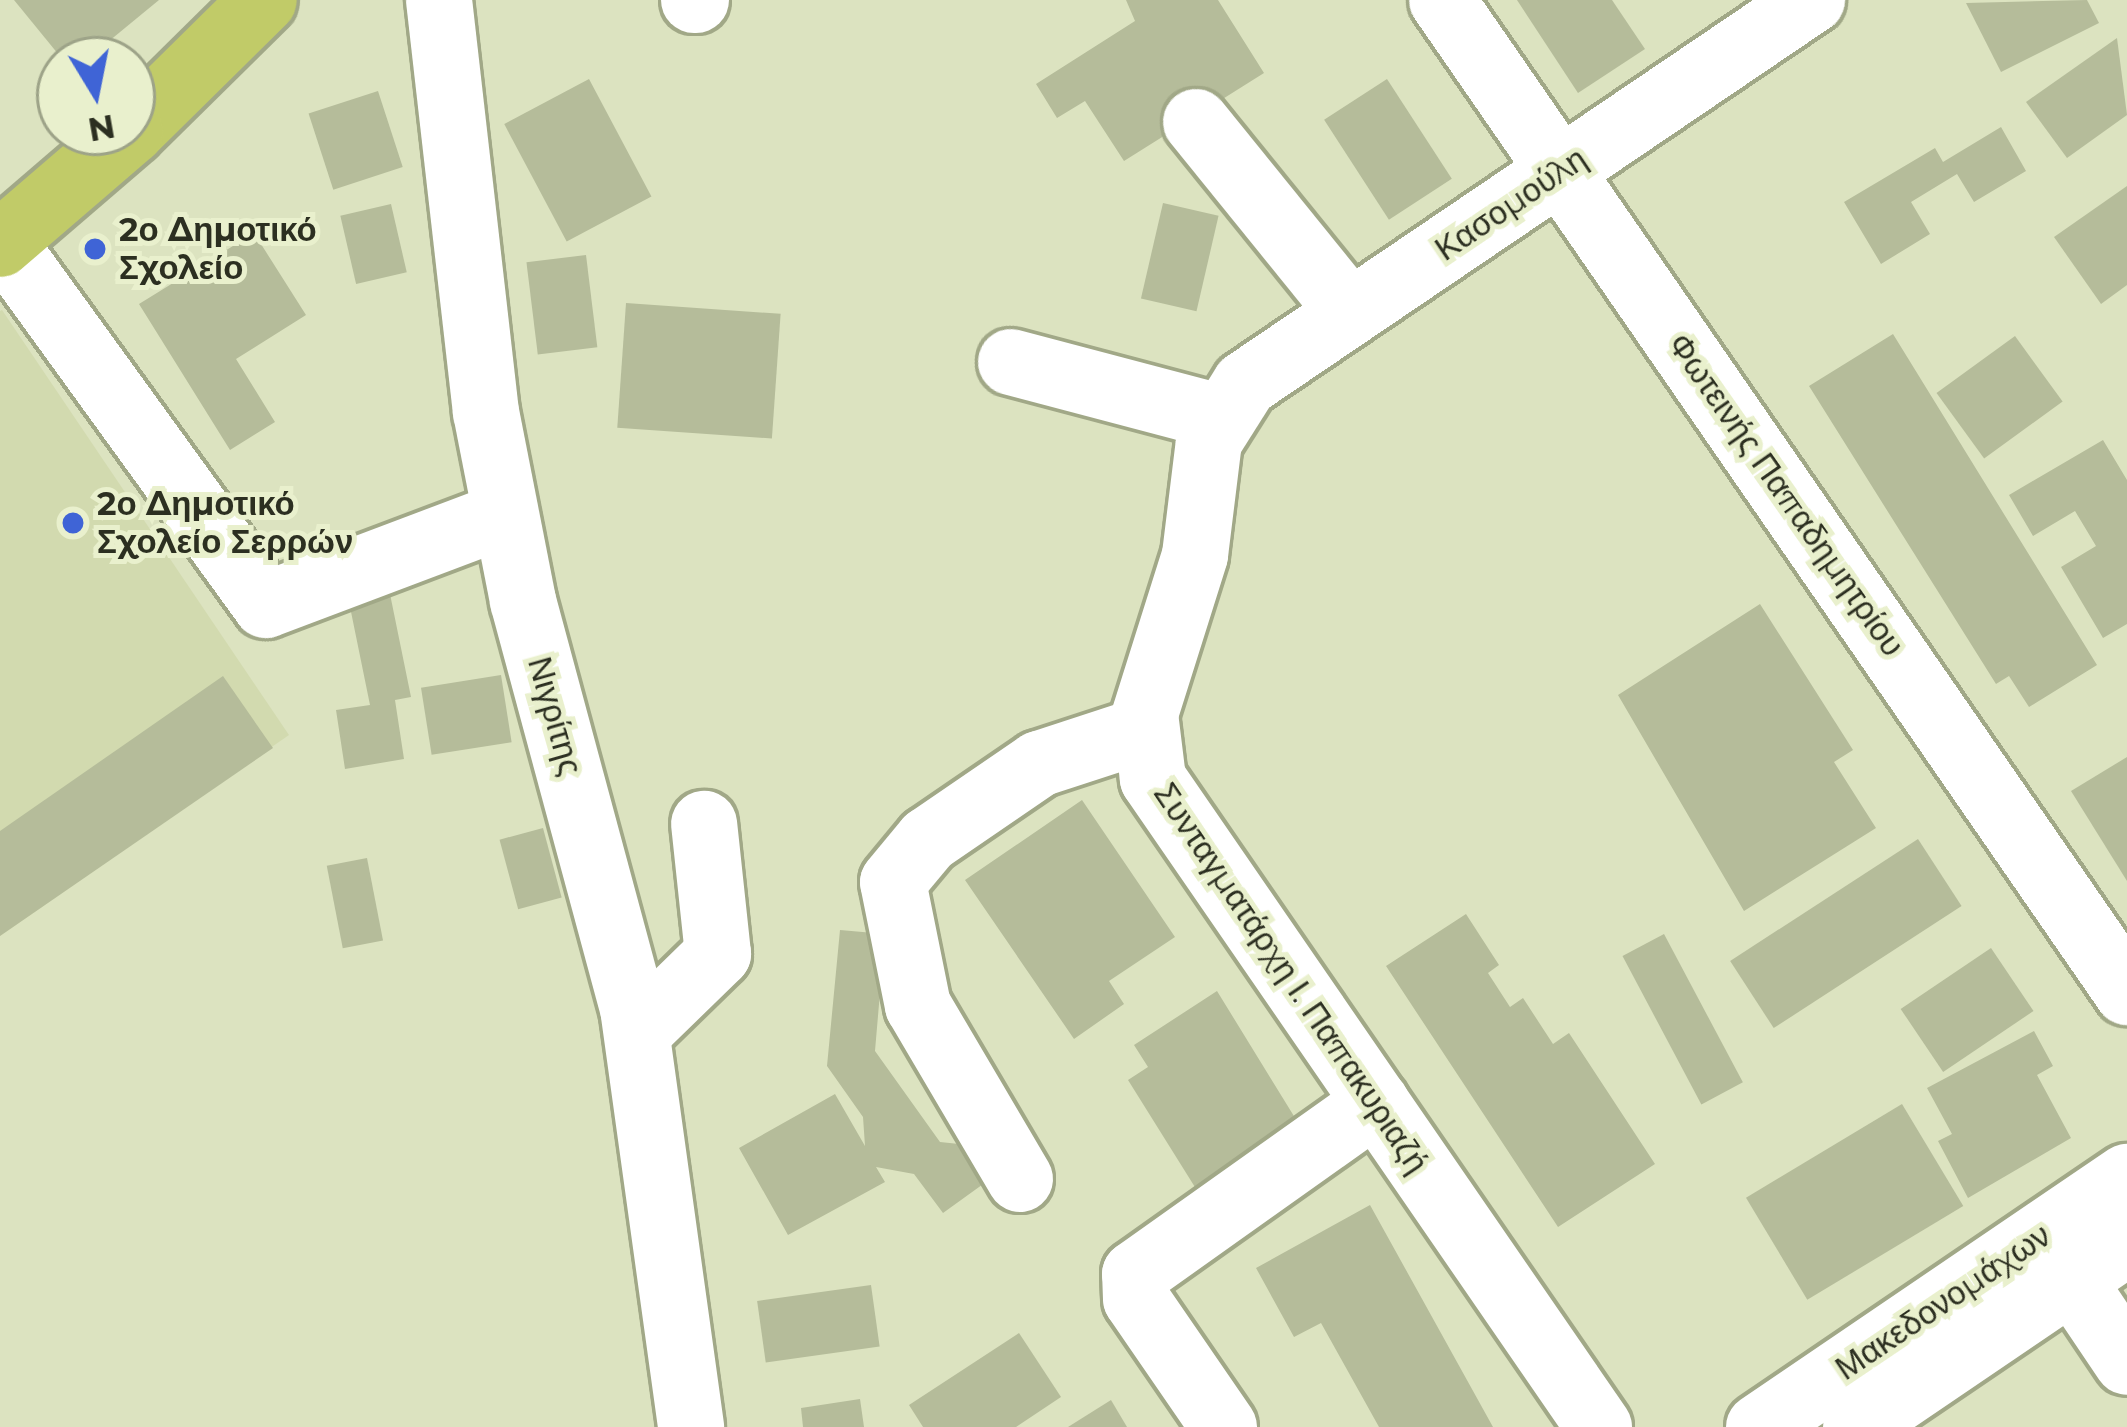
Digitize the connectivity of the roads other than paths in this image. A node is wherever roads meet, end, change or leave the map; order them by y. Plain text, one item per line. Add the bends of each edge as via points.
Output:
1 (265, 0) edge
2 (439, 0) edge
3 (1442, 0) edge
4 (1812, 0) edge
5 (156, 107) edge
6 (1196, 122) dead end
7 (102, 156) edge
8 (1562, 170) junction
9 (1, 243) edge
10 (1349, 311) junction
11 (1011, 362) dead end
12 (1219, 417) junction
13 (505, 515) junction
14 (1143, 730) junction
15 (704, 824) dead end
16 (2127, 992) edge
17 (638, 1032) junction
18 (1376, 1103) junction
19 (2127, 1177) edge
20 (1020, 1179) dead end
21 (2127, 1243) edge
22 (2057, 1258) junction
23 (2127, 1362) edge
24 (691, 1427) edge
25 (1224, 1427) edge
26 (1600, 1427) edge
27 (1759, 1427) edge
28 (1856, 1427) edge

1 - 5 main road
2 - 13 street, Νιγρίτης
3 - 8 street, Φωτεινής Παπαδημητρίου
4 - 8 street, Κασομούλη
6 - 10 street
7 - 9 main road
8 - 10 street, Κασομούλη
8 - 16 street, Φωτεινής Παπαδημητρίου
9 - 13 street via 266,605
10 - 12 street, Κασομούλη via 1245,383
11 - 12 street
12 - 14 street via 1195,556
13 - 17 street, Νιγρίτης
14 - 18 street, Συνταγματάρχη Ι. Παπακυριαζή via 1153,779
14 - 20 street via 1039,764 928,839 893,882 919,1006
15 - 17 street via 718,954
17 - 24 street, Νιγρίτης
18 - 25 street via 1135,1274 1136,1299
18 - 26 street, Συνταγματάρχη Ι. Παπακυριαζή
19 - 22 street, Μακεδονομάχων
21 - 22 street, Μακεδονομάχων
22 - 23 street
22 - 27 street, Μακεδονομάχων
22 - 28 street, Μακεδονομάχων

